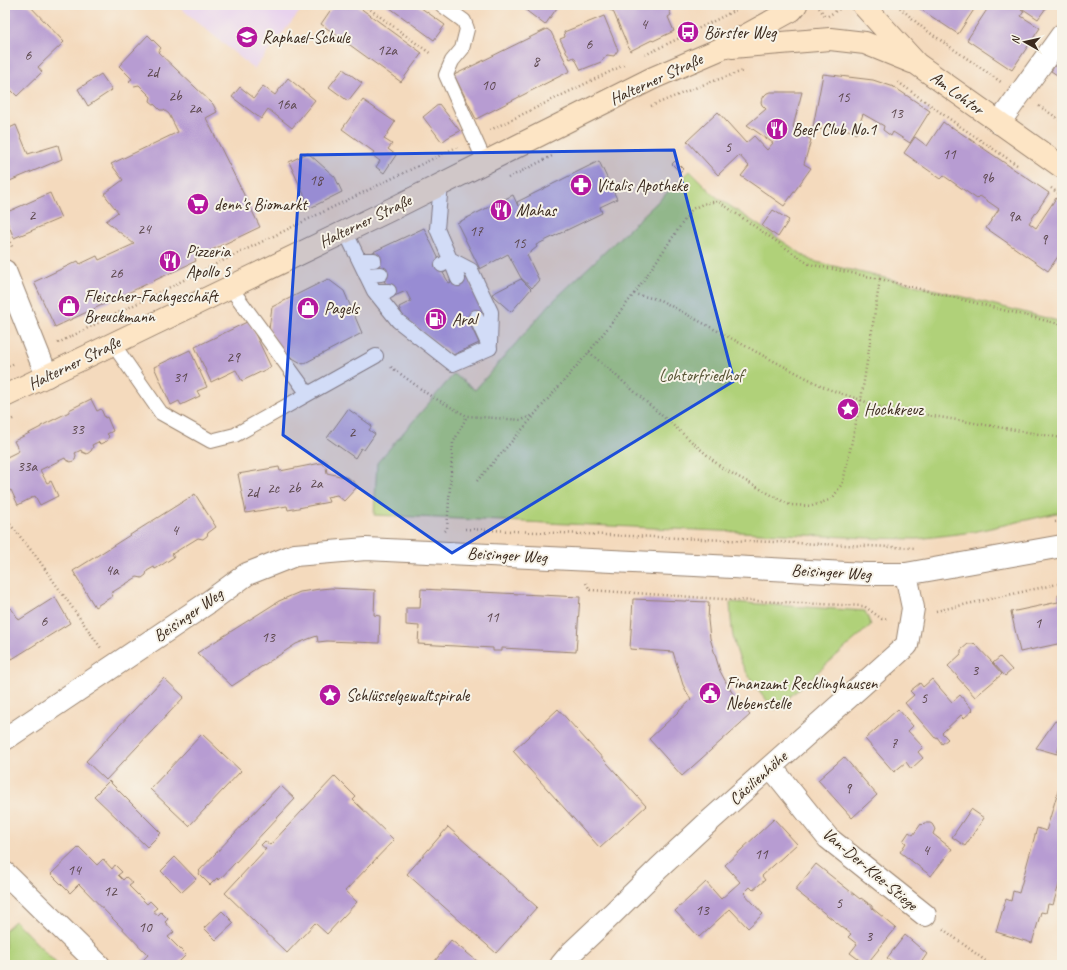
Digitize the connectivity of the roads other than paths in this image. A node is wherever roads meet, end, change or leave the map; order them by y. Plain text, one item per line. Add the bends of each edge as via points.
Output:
1 (442, 5) edge
2 (796, 5) edge
3 (863, 5) edge
4 (1062, 35) edge
5 (725, 47) junction
6 (917, 64) junction
7 (999, 123) junction
8 (484, 162) junction
9 (1062, 167) edge
10 (441, 184) junction
11 (345, 231) junction
12 (359, 260) junction
13 (374, 260) dead end
14 (446, 262) junction
15 (5, 271) edge
16 (381, 274) dead end
17 (366, 275) junction
18 (458, 279) dead end
19 (230, 287) junction
20 (389, 290) dead end
21 (374, 291) junction
22 (476, 317) dead end
23 (113, 344) junction
24 (490, 348) junction
25 (376, 356) road end
26 (47, 376) junction
27 (308, 394) junction
28 (5, 396) edge
29 (1062, 546) edge
30 (906, 574) junction
31 (5, 739) edge
32 (771, 767) junction
33 (5, 872) edge
34 (925, 915) dead end
35 (99, 965) edge
36 (561, 965) edge

1 - 8 lane via 464,21 467,28 462,49 452,61 446,76
2 - 5 main road, Halterner Straße via 792,10
3 - 6 main road, Am Lohtor
4 - 7 street
5 - 6 main road, Halterner Straße via 830,39 865,43
5 - 8 main road, Halterner Straße via 653,78
6 - 7 main road, Am Lohtor
7 - 9 main road, Am Lohtor
8 - 10 main road, Halterner Straße
10 - 11 main road, Halterner Straße
10 - 14 lane via 432,232
11 - 12 lane
11 - 19 main road, Halterner Straße
12 - 13 lane
12 - 17 lane
14 - 18 lane
14 - 24 lane via 471,270 491,312
15 - 26 street
16 - 17 lane
17 - 21 lane
19 - 23 main road, Halterner Straße
19 - 27 lane
20 - 21 lane
21 - 24 lane via 398,321 454,364
22 - 24 lane
23 - 26 main road, Halterner Straße
23 - 27 lane via 161,413 211,441 235,436
25 - 27 lane
26 - 28 main road, Halterner Straße
29 - 30 street, Beisinger Weg
30 - 31 street, Beisinger Weg via 366,549 295,555 246,574 206,604
30 - 32 street, Cäcilienhöhe via 913,608 907,645
32 - 34 street, Van-Der-Klee-Stiege via 828,838
32 - 36 street, Cäcilienhöhe via 659,868
33 - 35 street

